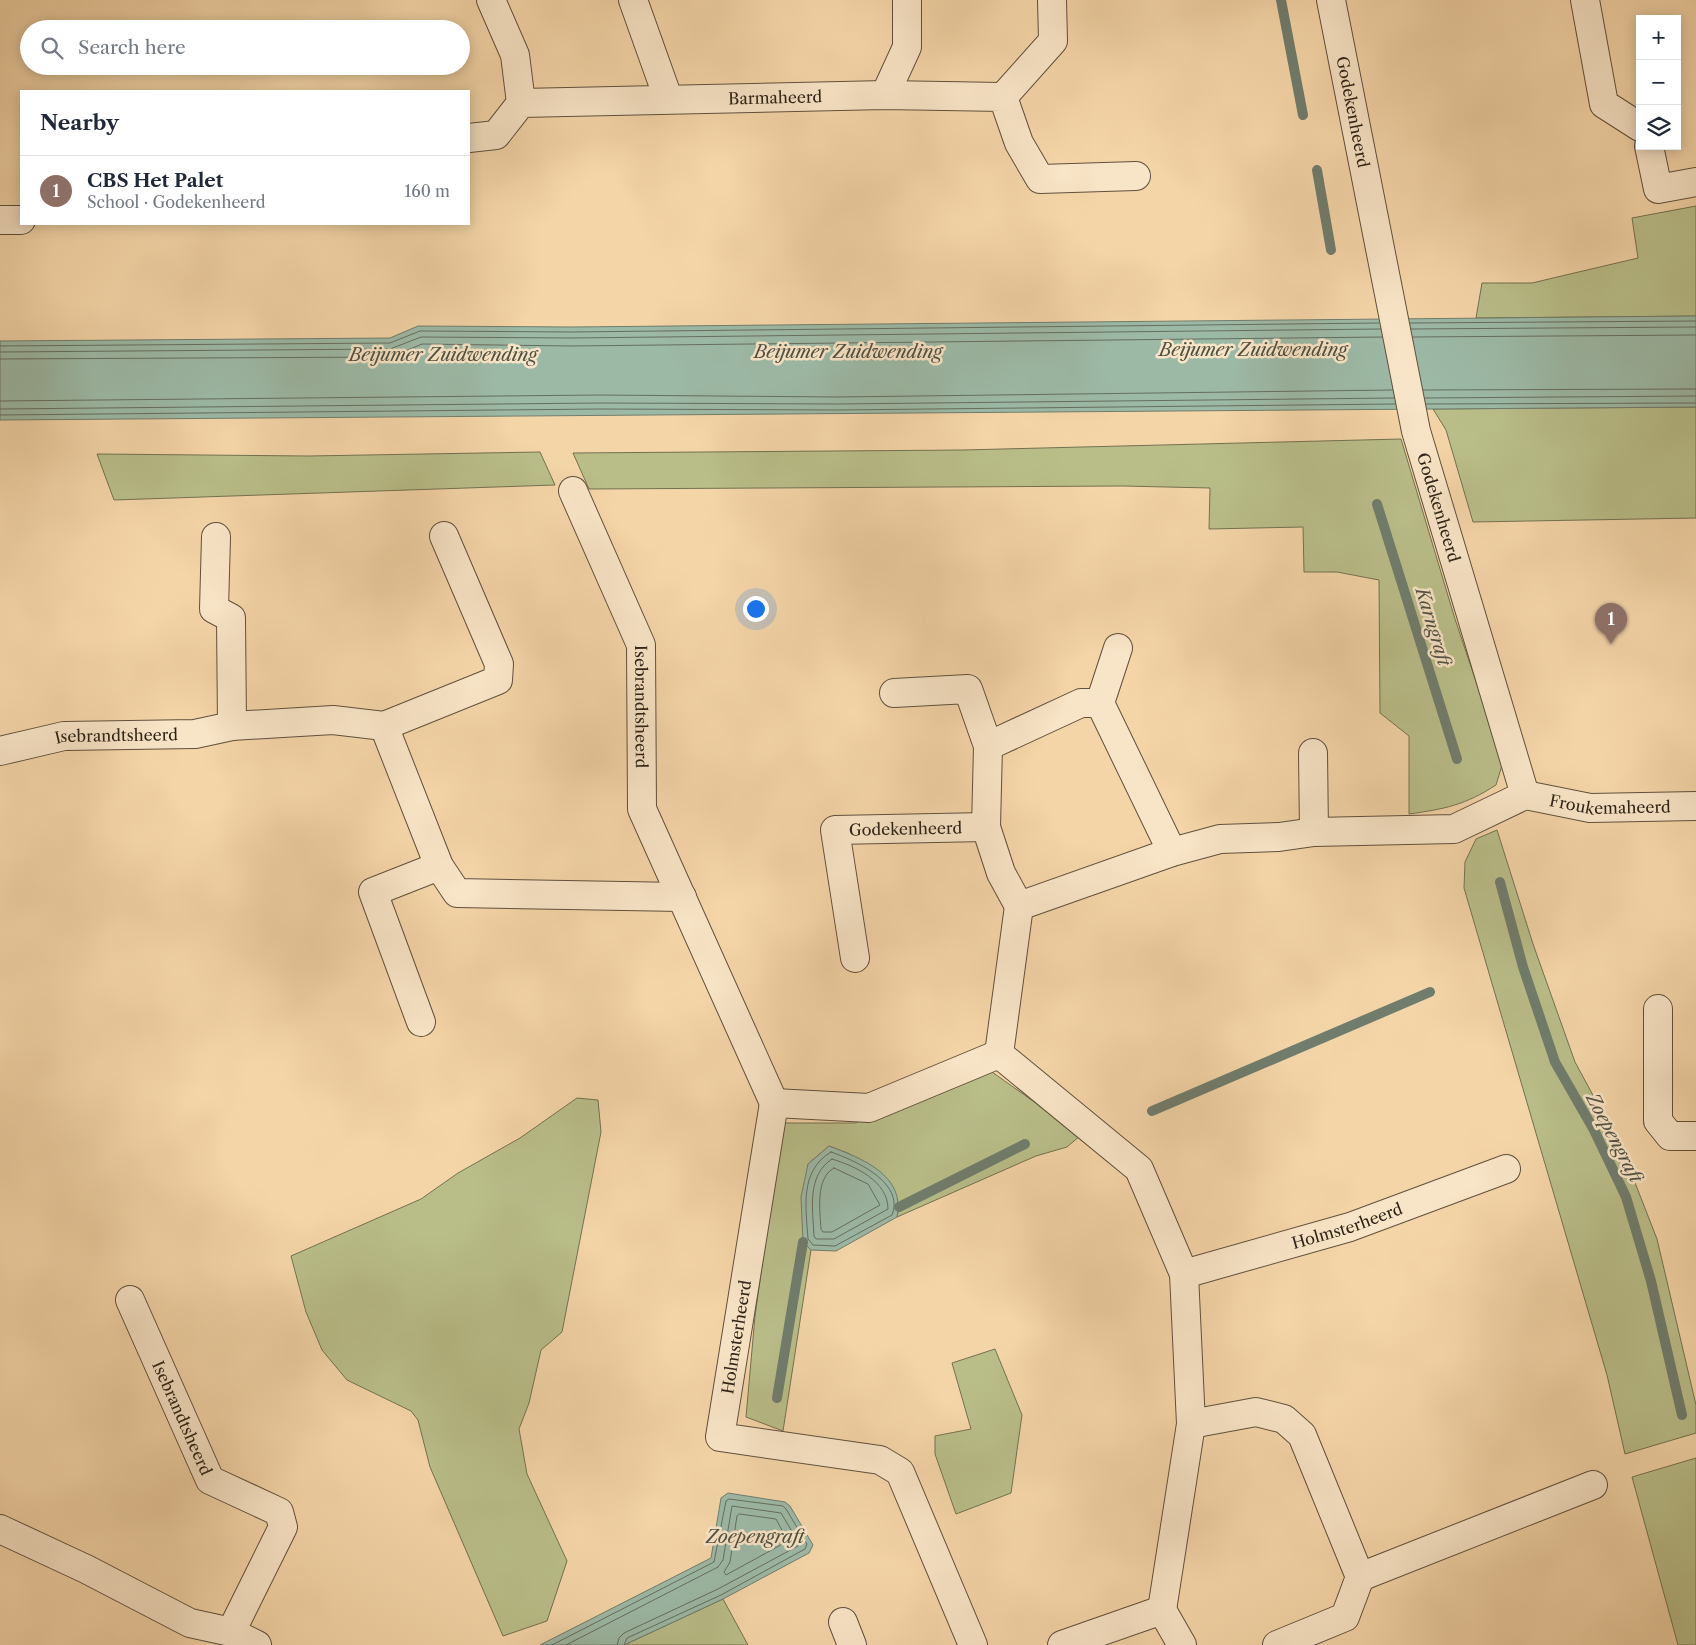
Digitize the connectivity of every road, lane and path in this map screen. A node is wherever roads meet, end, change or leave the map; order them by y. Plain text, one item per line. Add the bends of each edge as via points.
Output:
1 (491, 0) edge
2 (633, 0) edge
3 (907, 0) edge
4 (1052, 0) edge
5 (1331, 0) edge
6 (1585, 0) edge
7 (885, 96) junction
8 (1003, 97) junction
9 (668, 98) junction
10 (521, 103) junction
11 (1636, 124) edge
12 (470, 138) edge
13 (1650, 150) edge
14 (1136, 176) dead end
15 (1696, 182) edge
16 (0, 220) edge
17 (20, 220) edge
18 (573, 491) dead end
19 (444, 536) dead end
20 (216, 537) dead end
21 (1118, 648) dead end
22 (894, 693) dead end
23 (1100, 703) junction
24 (232, 726) junction
25 (384, 726) junction
26 (988, 746) junction
27 (0, 751) edge
28 (1313, 754) dead end
29 (1524, 795) junction
30 (1696, 806) edge
31 (986, 827) junction
32 (1314, 832) junction
33 (1172, 852) junction
34 (439, 866) junction
35 (682, 897) junction
36 (1019, 906) junction
37 (855, 958) dead end
38 (1658, 1009) dead end
39 (420, 1022) dead end
40 (999, 1054) junction
41 (774, 1103) junction
42 (1696, 1136) edge
43 (1506, 1169) dead end
44 (1184, 1274) junction
45 (130, 1300) dead end
46 (1191, 1424) junction
47 (1593, 1485) dead end
48 (0, 1529) edge
49 (1360, 1577) junction
50 (1162, 1610) junction
51 (231, 1632) junction
52 (1067, 1644) edge
53 (256, 1645) edge
54 (973, 1645) edge
55 (1182, 1645) edge
56 (1277, 1645) edge

1 - 10 street via 515,56
2 - 9 street
3 - 7 street via 907,46
4 - 8 street via 1053,41
5 - 29 street, Godekenheerd via 1416,431
6 - 11 street via 1604,104
7 - 8 street, Barmaheerd
7 - 9 street, Barmaheerd
8 - 14 street via 1019,143 1040,179
9 - 10 street, Barmaheerd
10 - 12 street via 496,135
13 - 15 street via 1658,189
16 - 17 street
18 - 35 street, Isebrandtsheerd via 641,645 642,809
19 - 25 street, Isebrandtsheerd via 499,664 498,680
20 - 24 street via 214,609 231,618
21 - 23 street
22 - 26 street, Godekenheerd via 968,690
23 - 26 street via 1082,703
23 - 33 street
24 - 25 street, Isebrandtsheerd via 332,720
24 - 27 street, Isebrandtsheerd via 195,734 64,736
25 - 34 street
26 - 31 street, Godekenheerd
28 - 32 street
29 - 30 street, Froukemaheerd via 1590,808
29 - 32 street via 1454,830
31 - 36 street, Godekenheerd via 1001,873
31 - 37 street, Godekenheerd via 835,830
32 - 33 street via 1279,838 1220,839
33 - 36 street
34 - 35 street via 457,893
34 - 39 street via 373,892
35 - 41 street, Isebrandtsheerd
36 - 40 street
38 - 42 street via 1658,1121 1670,1136
40 - 41 street via 869,1108
40 - 44 street via 1140,1168
41 - 54 street, Holmsterheerd via 720,1438 880,1460 900,1472
43 - 44 street, Holmsterheerd via 1350,1227
44 - 46 street
45 - 51 street, Isebrandtsheerd via 210,1480 280,1512 282,1527
46 - 49 street via 1256,1412 1284,1419 1302,1435
46 - 50 street
47 - 49 street
48 - 51 street via 190,1623
49 - 56 street via 1345,1617
50 - 52 street
50 - 55 street
51 - 53 street

